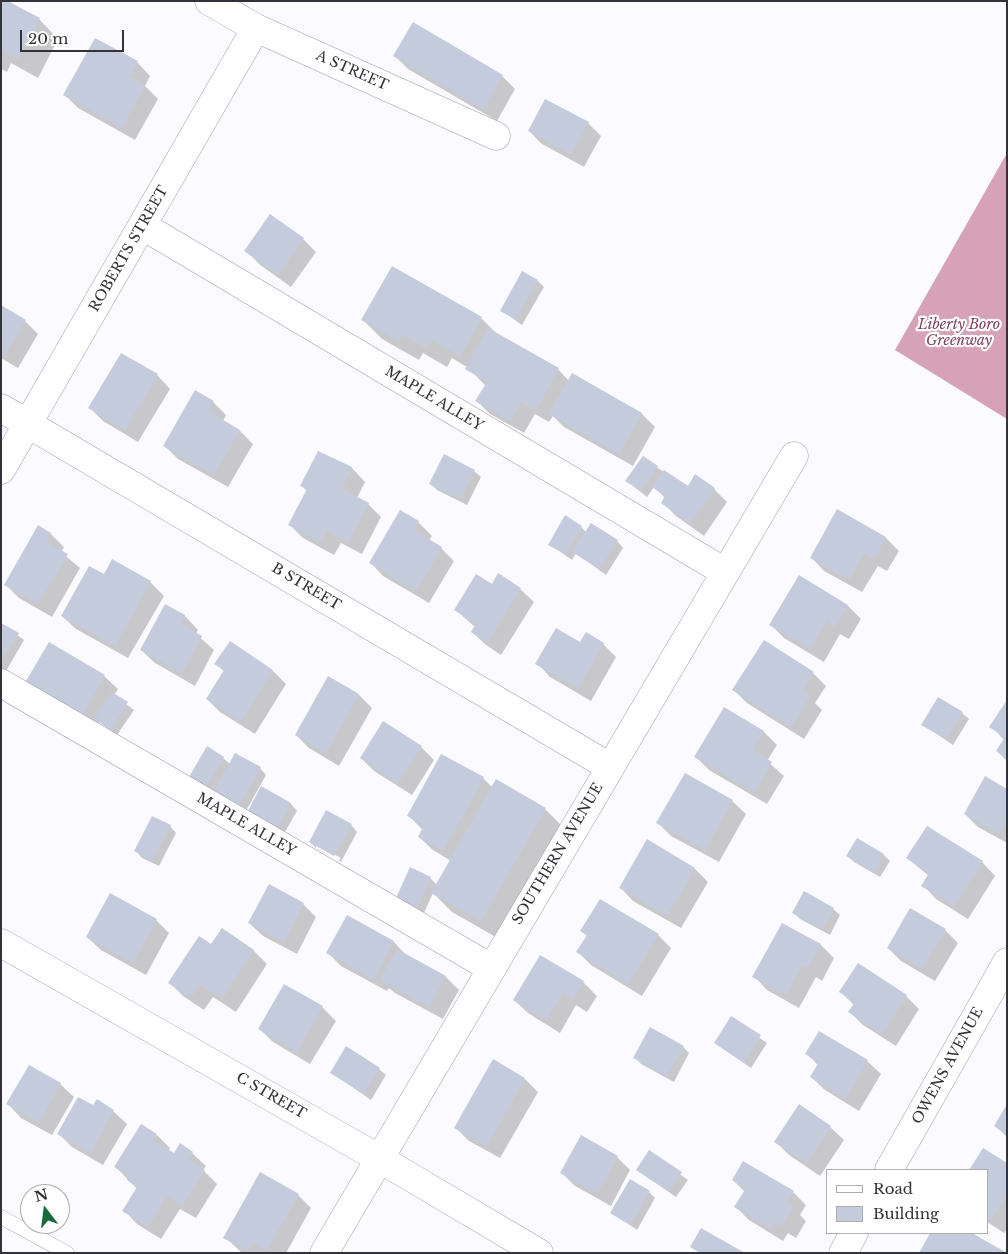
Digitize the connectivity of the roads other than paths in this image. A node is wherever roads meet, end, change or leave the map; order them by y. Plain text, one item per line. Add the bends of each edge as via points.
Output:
1 (209, 1) edge
2 (256, 28) junction
3 (496, 136) dead end
4 (143, 226) junction
5 (1, 408) edge
6 (28, 424) junction
7 (794, 456) dead end
8 (1, 470) edge
9 (724, 572) junction
10 (1, 683) edge
11 (610, 767) junction
12 (1, 943) edge
13 (1007, 962) edge
14 (492, 968) junction
15 (380, 1158) junction
16 (891, 1169) edge
17 (1, 1217) edge
18 (853, 1234) edge
19 (67, 1253) edge
20 (324, 1253) edge
21 (539, 1253) edge
22 (843, 1253) edge

1 - 2 street, A STREET
2 - 3 street, A STREET
2 - 4 street, ROBERTS STREET
4 - 6 street, ROBERTS STREET
4 - 9 street, MAPLE ALLEY
5 - 6 street, B STREET
6 - 8 street, ROBERTS STREET
6 - 11 street, B STREET
7 - 9 street, SOUTHERN AVENUE
9 - 11 street, SOUTHERN AVENUE
10 - 14 street, MAPLE ALLEY
11 - 14 street, SOUTHERN AVENUE
12 - 15 street, C STREET
13 - 16 street, OWENS AVENUE
14 - 15 street, SOUTHERN AVENUE
15 - 20 street, SOUTHERN AVENUE
15 - 21 street, C STREET
17 - 19 lane
18 - 22 street

